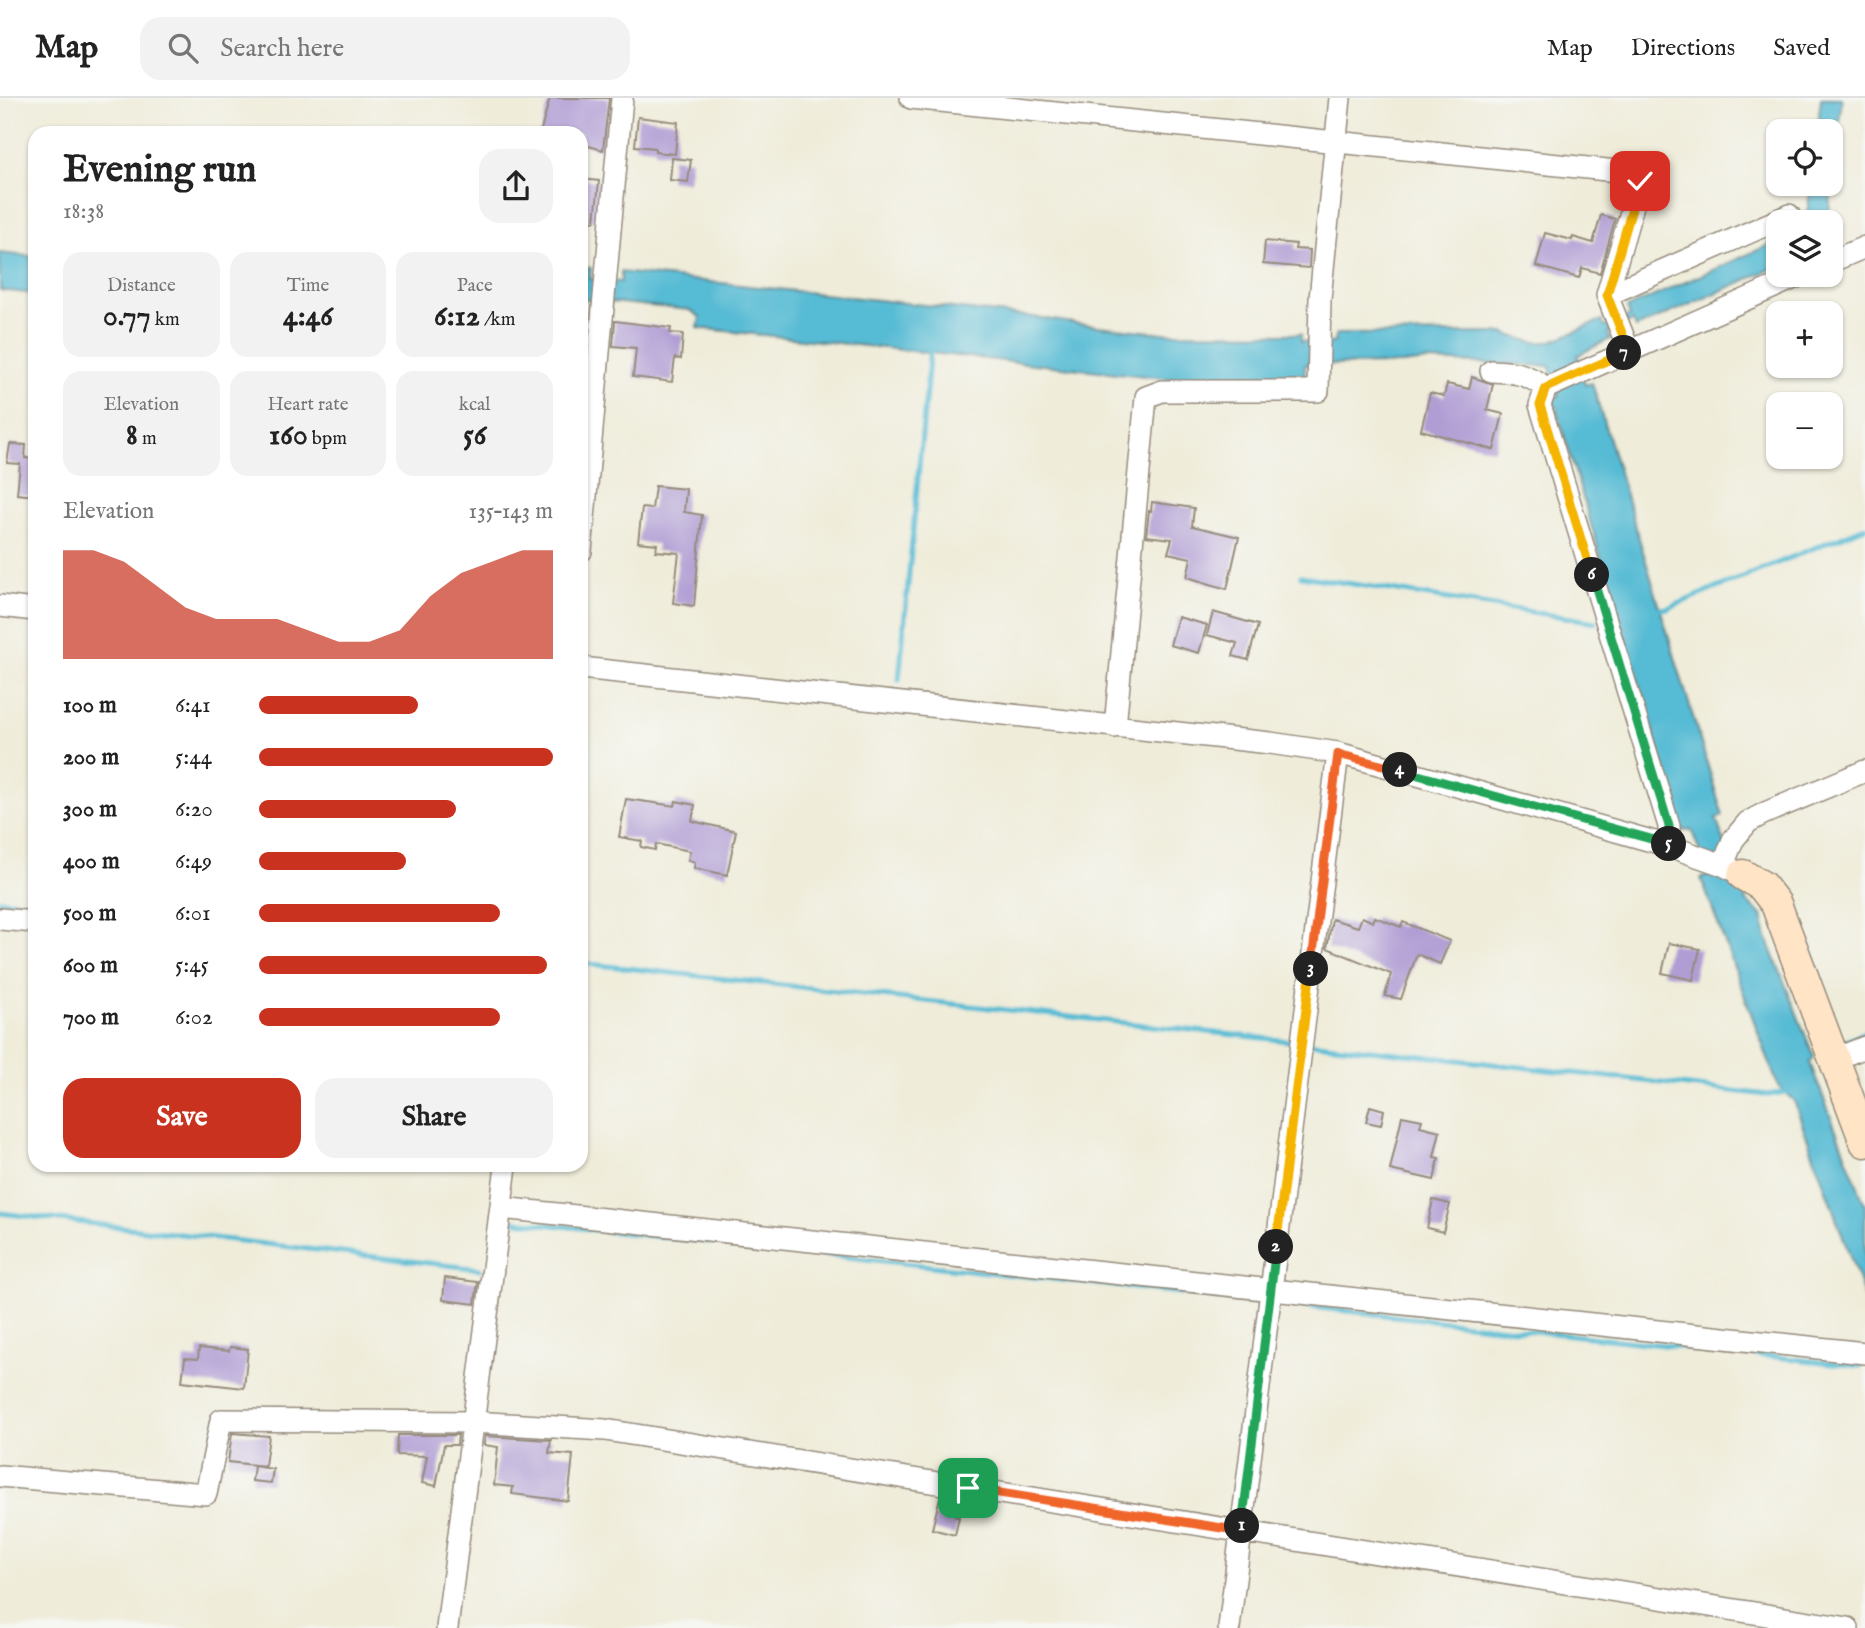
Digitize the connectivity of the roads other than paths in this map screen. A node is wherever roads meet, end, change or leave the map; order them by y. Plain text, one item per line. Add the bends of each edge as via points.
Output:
1 (622, 98) edge
2 (911, 98) edge
3 (1340, 98) edge
4 (1336, 144) junction
5 (1766, 226) edge
6 (1865, 247) edge
7 (1843, 256) edge
8 (1770, 287) edge
9 (1610, 303) junction
10 (1626, 342) junction
11 (1491, 371) dead end
12 (1549, 387) junction
13 (588, 472) edge
14 (0, 606) edge
15 (28, 609) edge
16 (588, 669) edge
17 (1115, 727) junction
18 (1338, 754) junction
19 (1865, 771) edge
20 (1669, 846) junction
21 (1733, 870) junction
22 (0, 919) edge
23 (28, 921) edge
24 (1865, 1047) edge
25 (1835, 1059) junction
26 (1865, 1142) edge
27 (505, 1172) edge
28 (501, 1208) junction
29 (1270, 1289) junction
30 (1865, 1353) edge
31 (473, 1422) junction
32 (0, 1476) edge
33 (1241, 1531) junction
34 (447, 1628) edge
35 (1229, 1628) edge
36 (1848, 1628) edge

1 - 13 street
2 - 4 street
3 - 4 street
4 - 9 street via 1636,173 1640,181
4 - 17 street via 1320,299 1318,391 1162,391 1146,397
5 - 9 street
6 - 7 street
8 - 10 street
9 - 10 street
10 - 12 street via 1591,369
11 - 12 street via 1519,373
12 - 20 street via 1540,405 1669,826
14 - 15 street
16 - 17 street
17 - 18 street
18 - 20 street
18 - 29 street
19 - 21 street via 1748,822 1732,840
20 - 21 street
21 - 25 street via 1762,886 1776,904
22 - 23 street
24 - 25 street
25 - 26 street
27 - 28 street
28 - 29 street
28 - 31 street
29 - 30 street
29 - 33 street
31 - 32 street via 222,1420 206,1494
31 - 33 street via 605,1430
31 - 34 street
33 - 35 street
33 - 36 street

